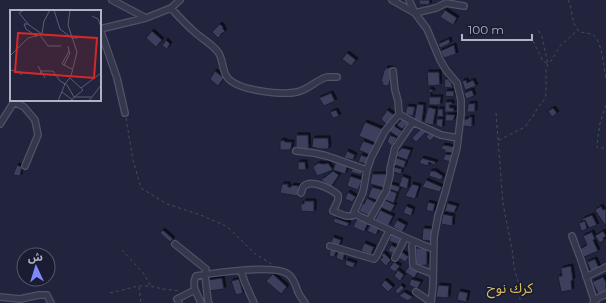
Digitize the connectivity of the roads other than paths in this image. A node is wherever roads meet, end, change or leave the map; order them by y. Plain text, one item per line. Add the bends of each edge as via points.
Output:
1 (112, 0) edge
2 (180, 0) edge
3 (392, 0) edge
4 (409, 0) edge
5 (464, 6) dead end
6 (171, 8) junction
7 (415, 13) junction
8 (146, 18) junction
9 (101, 29) edge
10 (101, 32) edge
11 (393, 71) dead end
12 (336, 77) dead end
13 (15, 101) edge
14 (125, 113) road end
15 (399, 114) junction
16 (413, 122) junction
17 (0, 124) edge
18 (458, 138) junction
19 (296, 151) dead end
20 (25, 166) dead end
21 (367, 170) junction
22 (301, 193) dead end
23 (356, 214) junction
24 (370, 221) junction
25 (389, 230) junction
26 (572, 236) dead end
27 (405, 238) junction
28 (414, 242) junction
29 (175, 244) dead end
30 (330, 246) dead end
31 (433, 249) junction
32 (395, 258) dead end
33 (606, 267) edge
34 (241, 271) junction
35 (433, 274) junction
36 (204, 275) junction
37 (586, 277) junction
38 (195, 290) junction
39 (416, 292) dead end
40 (606, 294) edge
41 (0, 297) edge
42 (594, 302) edge
43 (52, 303) edge
44 (178, 303) edge
45 (201, 303) edge
46 (209, 303) edge
47 (254, 303) edge
48 (305, 303) edge
49 (431, 303) edge

1 - 8 street
2 - 6 street
3 - 7 street
4 - 7 street
5 - 7 street via 446,3 432,10
6 - 8 street
6 - 12 street via 218,51 227,78 241,87 292,93 327,78
7 - 18 street via 427,30 446,70 457,83 461,100
8 - 9 street
10 - 14 street via 117,78
11 - 15 street
13 - 17 street
13 - 20 street via 36,120 38,135
15 - 16 street
15 - 21 street via 385,131
16 - 18 street via 441,135
16 - 24 street via 395,148 386,191
18 - 31 street via 438,216
19 - 21 street via 327,156
21 - 23 street via 363,192 354,210
22 - 23 street via 304,186 318,184 337,194 338,200 333,211 347,216
23 - 24 street
24 - 25 street
25 - 27 street
25 - 30 street via 374,259
26 - 37 street
27 - 28 street
27 - 32 street
28 - 31 street
28 - 35 street via 413,265
29 - 36 street via 206,269
31 - 35 street
33 - 37 street
34 - 36 street
34 - 47 street
34 - 48 street via 260,269 287,274 294,281
35 - 49 street
36 - 38 street via 196,276 193,282
36 - 46 street
37 - 42 street
38 - 44 street via 177,299
38 - 45 street
39 - 49 street
40 - 42 street
41 - 43 street via 20,299 47,295

